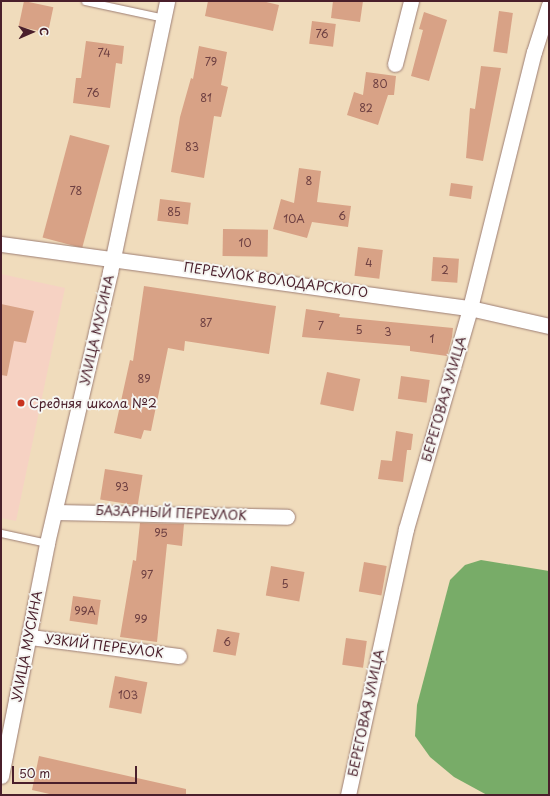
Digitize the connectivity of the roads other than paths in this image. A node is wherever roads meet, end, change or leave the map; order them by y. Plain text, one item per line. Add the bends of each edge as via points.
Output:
1 (85, 1) edge
2 (167, 1) edge
3 (412, 1) edge
4 (549, 5) edge
5 (164, 18) junction
6 (396, 64) dead end
7 (1, 244) edge
8 (112, 257) junction
9 (470, 308) junction
10 (549, 326) edge
11 (55, 512) junction
12 (287, 517) dead end
13 (1, 534) edge
14 (47, 543) junction
15 (30, 637) junction
16 (179, 656) dead end
17 (3, 755) edge
18 (1, 776) edge
19 (348, 795) edge

1 - 5 lane
2 - 5 street, УЛИЦА МУСИНА
3 - 6 street
4 - 9 street, БЕРЕГОВАЯ УЛИЦА via 534,52
5 - 8 street, УЛИЦА МУСИНА
7 - 8 street, ПЕРЕУЛОК ВОЛОДАРСКОГО
8 - 9 street, ПЕРЕУЛОК ВОЛОДАРСКОГО
8 - 11 street, УЛИЦА МУСИНА
9 - 10 street, ПЕРЕУЛОК ВОЛОДАРСКОГО
9 - 19 street, БЕРЕГОВАЯ УЛИЦА via 406,529
11 - 12 street, БАЗАРНЫЙ ПЕРЕУЛОК
11 - 14 street, УЛИЦА МУСИНА
13 - 14 lane
14 - 15 street, УЛИЦА МУСИНА
15 - 16 street, УЗКИЙ ПЕРЕУЛОК
15 - 17 street, УЛИЦА МУСИНА
17 - 18 street, УЛИЦА МУСИНА

